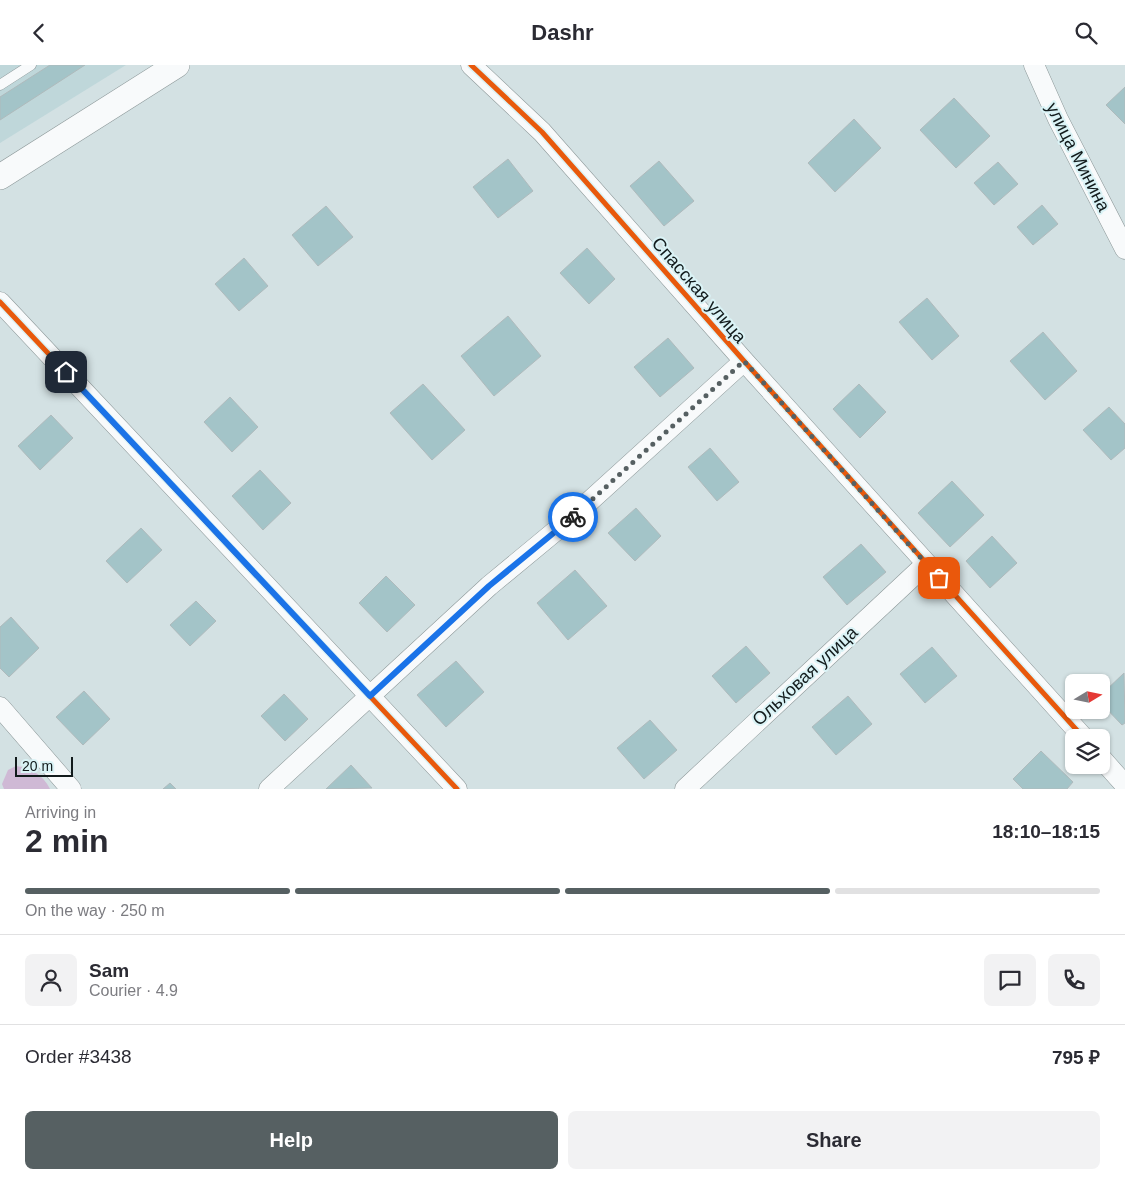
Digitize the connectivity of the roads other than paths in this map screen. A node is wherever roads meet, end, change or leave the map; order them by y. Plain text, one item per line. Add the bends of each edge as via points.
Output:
1 (31, 65) edge
2 (177, 65) edge
3 (471, 65) edge
4 (1034, 65) edge
5 (0, 85) edge
6 (0, 177) edge
7 (1125, 249) edge
8 (0, 302) edge
9 (744, 361) junction
10 (926, 564) junction
11 (370, 696) junction
12 (0, 707) edge
13 (1075, 729) edge
14 (1110, 769) edge
15 (1125, 787) edge
16 (71, 789) edge
17 (269, 789) edge
18 (457, 789) edge
19 (685, 789) edge

1 - 5 lane
2 - 6 street
3 - 9 street, Спасская улица via 542,133
4 - 7 street, улица Минина
8 - 11 street
9 - 10 street, Спасская улица
9 - 11 street via 570,519 489,586
10 - 13 street, Спасская улица
10 - 19 street, Ольховая улица
11 - 17 street
11 - 18 street
12 - 16 street
14 - 15 street

